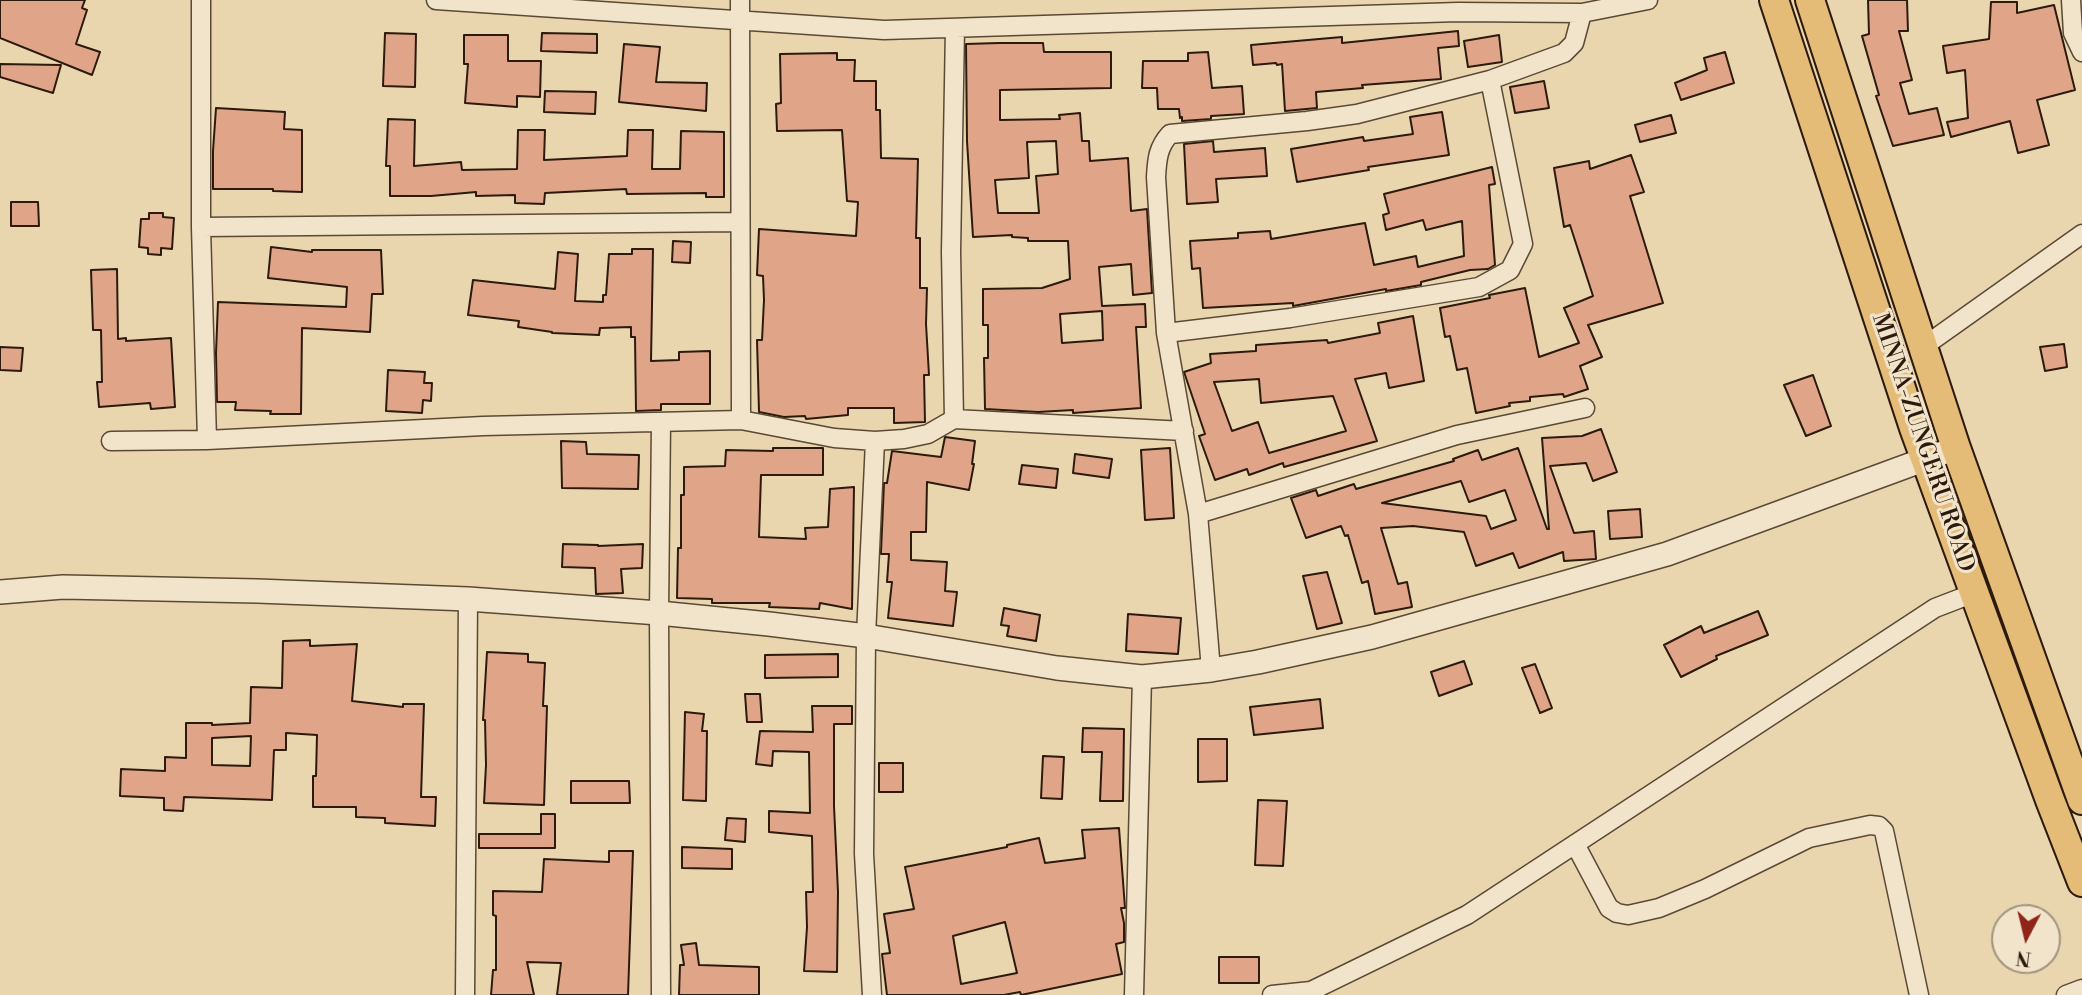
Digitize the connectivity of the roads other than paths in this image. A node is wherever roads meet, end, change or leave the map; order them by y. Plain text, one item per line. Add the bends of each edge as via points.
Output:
1 (201, 0) edge
2 (436, 0) edge
3 (740, 0) edge
4 (1648, 0) edge
5 (1774, 0) edge
6 (1810, 0) edge
7 (2071, 0) edge
8 (1582, 13) junction
9 (739, 21) junction
10 (956, 28) junction
11 (2082, 52) edge
12 (1490, 79) junction
13 (740, 222) junction
14 (201, 227) junction
15 (2082, 234) edge
16 (1166, 333) junction
17 (1923, 347) junction
18 (1585, 408) dead end
19 (954, 419) junction
20 (741, 420) junction
21 (661, 422) junction
22 (1184, 431) junction
23 (207, 440) junction
24 (111, 441) dead end
25 (875, 441) junction
26 (1956, 448) junction
27 (1925, 458) junction
28 (1198, 514) junction
29 (0, 592) edge
30 (1974, 593) junction
31 (468, 600) junction
32 (659, 613) junction
33 (866, 636) junction
34 (1211, 670) junction
35 (1142, 677) junction
36 (2082, 800) edge
37 (1575, 844) junction
38 (2082, 882) edge
39 (1328, 989) edge
40 (2082, 989) edge
41 (465, 995) edge
42 (661, 995) edge
43 (872, 995) edge
44 (1134, 995) edge
45 (1272, 995) edge
46 (1919, 995) edge
47 (2066, 995) edge

1 - 14 street
2 - 9 street
3 - 9 street
4 - 8 street
5 - 27 main road, MINNA-ZUNGERU ROAD
6 - 17 main road, MINNA-ZUNGERU ROAD
7 - 11 street via 2073,33
8 - 10 street via 1458,12
8 - 12 street via 1574,43 1564,52
9 - 10 street via 884,30
9 - 13 street
10 - 19 street via 951,251
12 - 16 street via 1357,114 1170,134 1162,142 1156,177
12 - 16 street via 1523,244 1510,270 1479,287
13 - 14 street
13 - 20 street
14 - 23 street
15 - 17 street
16 - 22 street
17 - 26 main road, MINNA-ZUNGERU ROAD
18 - 28 street via 1457,435
19 - 22 street
19 - 25 street via 928,434
20 - 21 street
20 - 25 street
21 - 23 street
21 - 32 street
22 - 28 street
23 - 24 street
25 - 33 street
26 - 27 street
26 - 36 main road, MINNA-ZUNGERU ROAD
27 - 30 main road, MINNA-ZUNGERU ROAD
27 - 34 street via 1667,554 1372,637
28 - 34 street
29 - 31 street via 63,587
30 - 37 street via 1935,608
30 - 38 main road, MINNA-ZUNGERU ROAD
31 - 32 street
31 - 41 street
32 - 33 street
32 - 42 street
33 - 35 street via 1057,668
33 - 43 street via 864,853
34 - 35 street
35 - 44 street
37 - 39 street via 1467,915
37 - 46 street via 1609,908 1628,915 1692,895 1809,838 1879,827 1884,831
39 - 45 street
40 - 47 street

